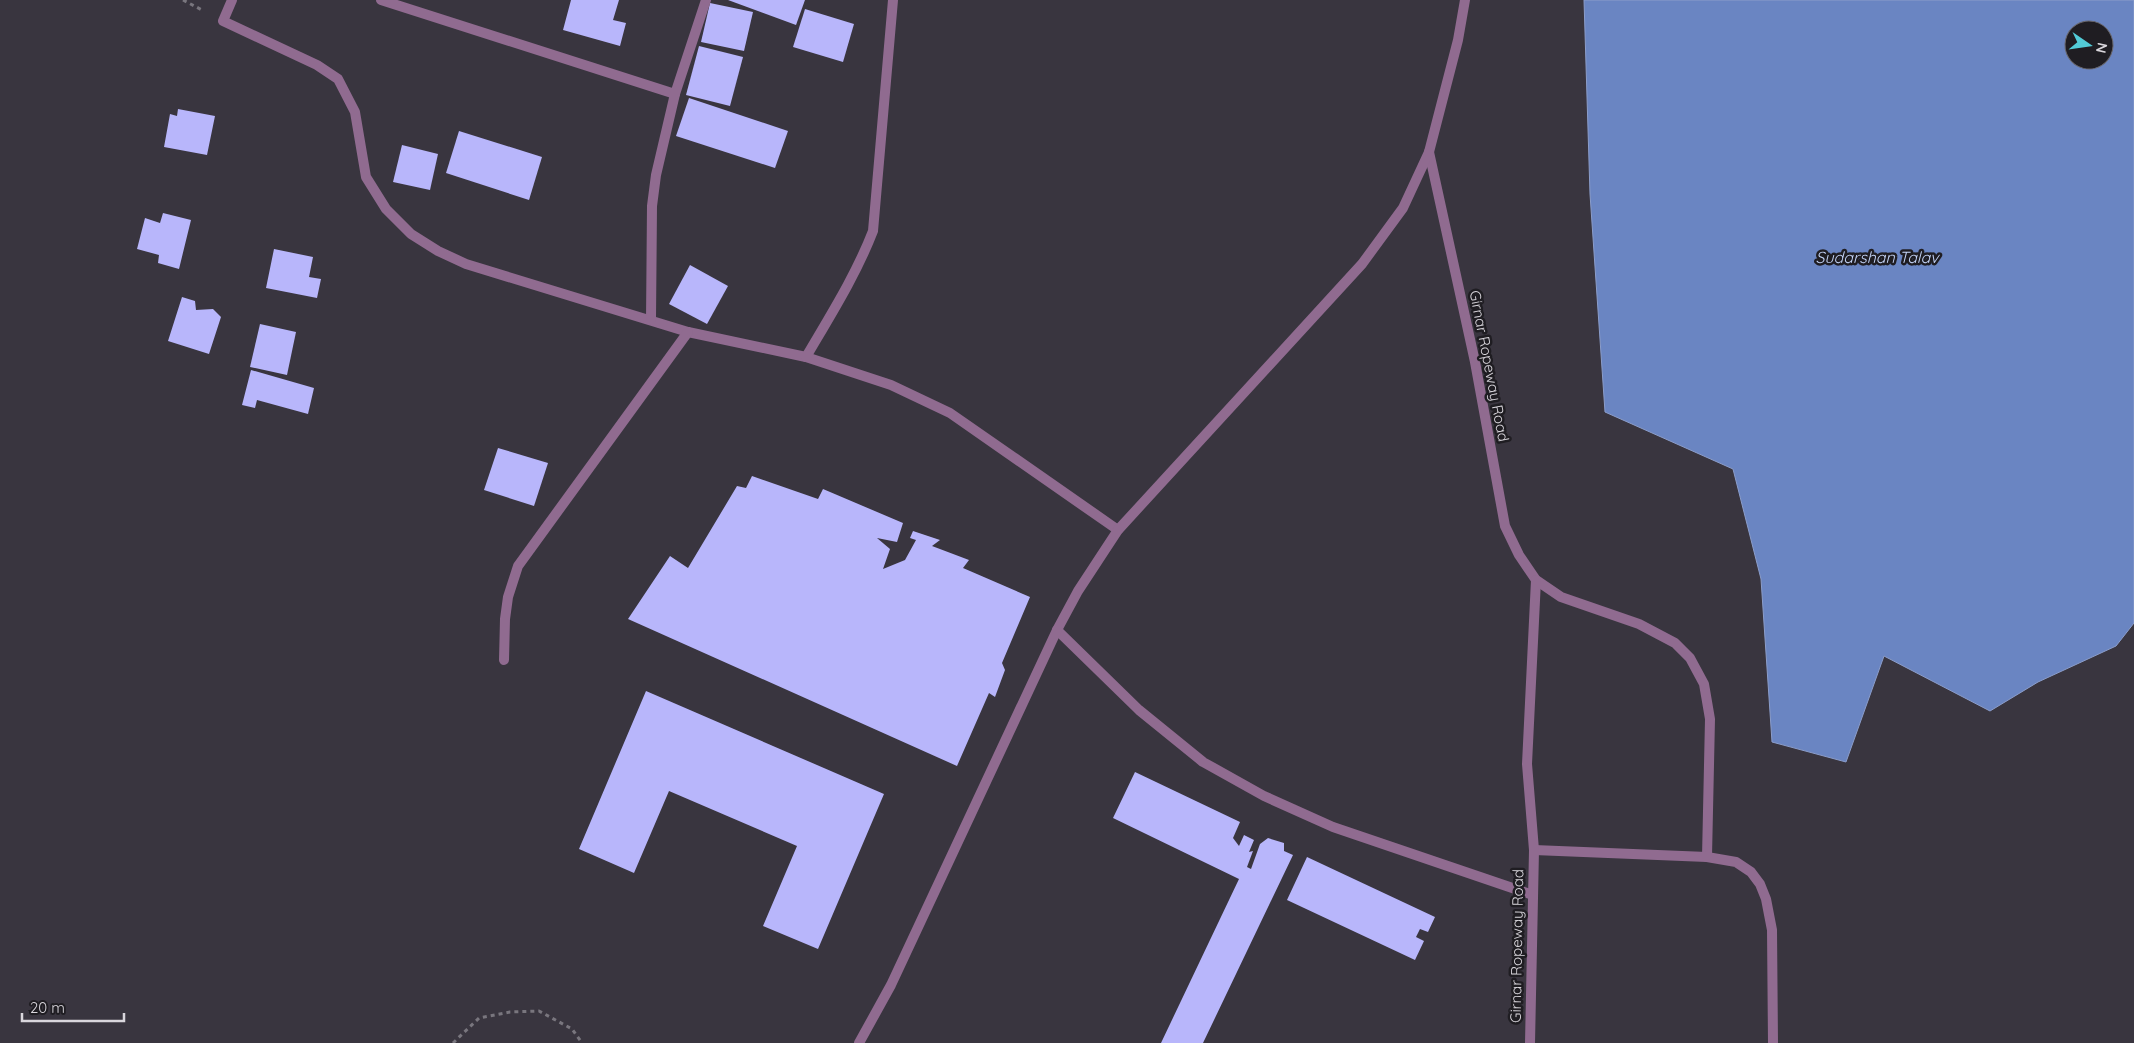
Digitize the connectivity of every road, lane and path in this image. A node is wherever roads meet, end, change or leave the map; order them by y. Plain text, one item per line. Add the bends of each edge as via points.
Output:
1 (232, 0) edge
2 (381, 0) edge
3 (706, 0) edge
4 (893, 0) edge
5 (1465, 0) edge
6 (675, 94) junction
7 (1429, 152) junction
8 (651, 320) junction
9 (688, 332) junction
10 (806, 358) junction
11 (1118, 530) junction
12 (1536, 580) junction
13 (1056, 630) junction
14 (504, 660) dead end
15 (1534, 850) junction
16 (1707, 858) junction
17 (1533, 895) junction
18 (453, 1043) edge
19 (582, 1043) edge
20 (859, 1043) edge
21 (1530, 1043) edge
22 (1773, 1043) edge

1 - 8 street via 223,21 317,65 338,79 355,112 366,176 386,209 410,234 466,264
2 - 6 street
3 - 6 street
4 - 10 street via 873,231 849,282
5 - 7 street
6 - 8 street via 656,174 652,206
7 - 11 street via 1403,208 1362,264
7 - 12 street, Girnar Ropeway Road via 1475,362 1505,526
8 - 9 street
9 - 10 street
9 - 14 street via 518,566 508,597
10 - 11 street via 890,385 950,413
11 - 13 street
12 - 15 street, Girnar Ropeway Road via 1527,764
12 - 16 street, Girnar Ropeway Road via 1561,597 1639,624 1674,643 1690,658 1704,684 1710,719
13 - 17 street via 1139,710 1203,762 1264,796 1333,827
13 - 20 street via 891,985
15 - 16 street, Girnar Ropeway Road
15 - 17 street, Girnar Ropeway Road
16 - 22 street, Girnar Ropeway Road via 1736,862 1751,872 1766,900 1772,930
17 - 21 street, Girnar Ropeway Road
18 - 19 path via 480,1018 539,1011 572,1029

